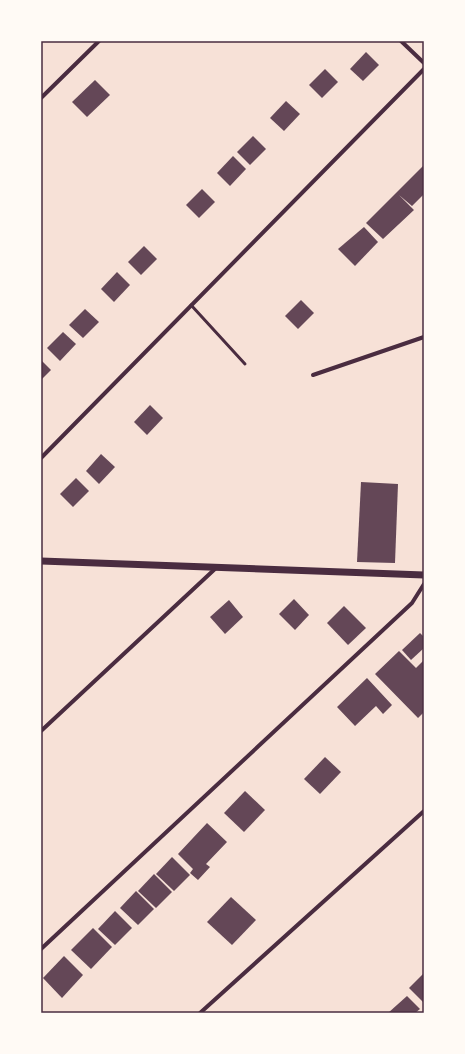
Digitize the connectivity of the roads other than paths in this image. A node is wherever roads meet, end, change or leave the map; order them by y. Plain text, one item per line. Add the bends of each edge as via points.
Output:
1 (99, 41) edge
2 (401, 41) edge
3 (424, 63) edge
4 (424, 69) edge
5 (41, 98) edge
6 (191, 305) junction
7 (424, 337) edge
8 (245, 364) dead end
9 (313, 375) dead end
10 (41, 458) edge
11 (41, 562) edge
12 (217, 567) junction
13 (424, 575) edge
14 (424, 584) edge
15 (41, 731) edge
16 (424, 811) edge
17 (41, 949) edge
18 (200, 1013) edge

1 - 5 street
2 - 3 street
4 - 6 street
6 - 8 lane
6 - 10 street
7 - 9 street
11 - 12 street
12 - 13 street
12 - 15 street
14 - 17 street via 412,602
16 - 18 street

